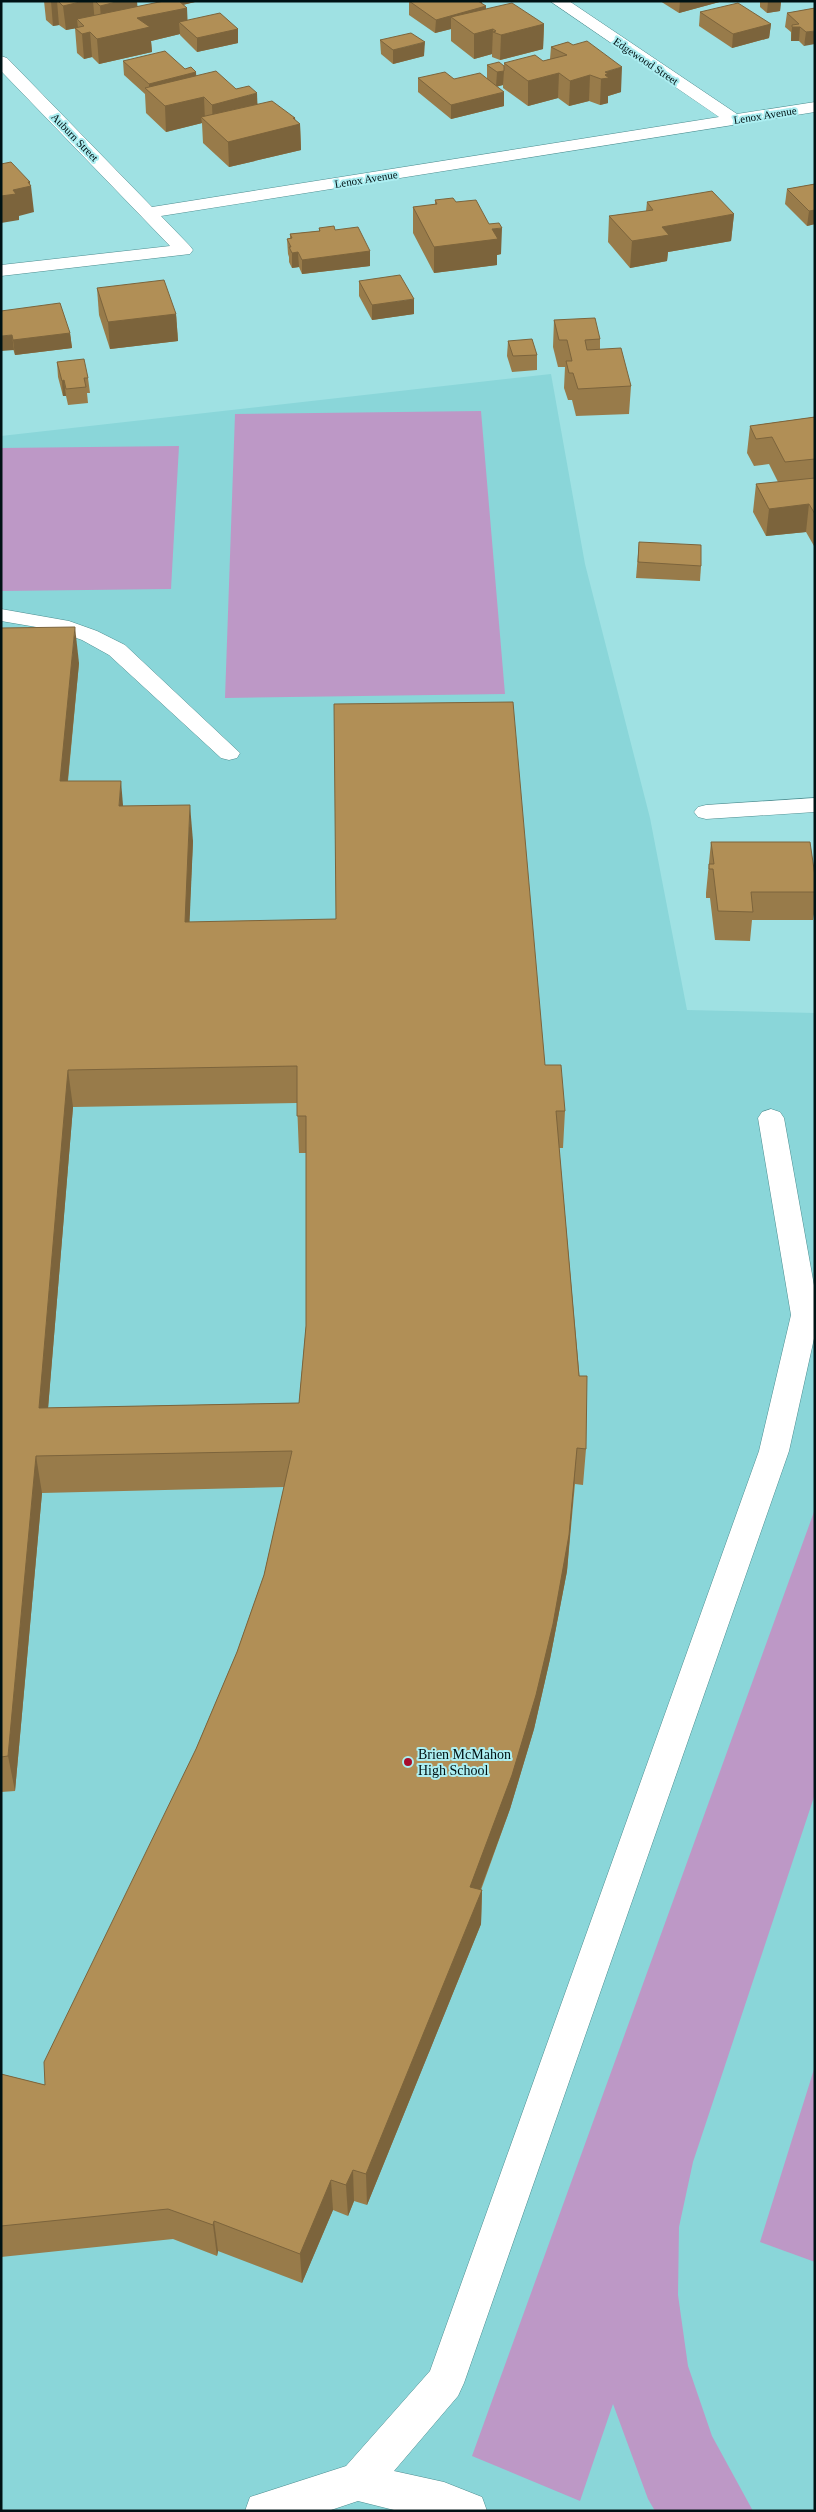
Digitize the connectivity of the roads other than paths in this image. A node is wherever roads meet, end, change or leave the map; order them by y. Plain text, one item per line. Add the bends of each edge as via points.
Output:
1 (558, 1) edge
2 (1, 62) edge
3 (815, 107) edge
4 (734, 120) junction
5 (148, 213) junction
6 (1, 271) edge
7 (1, 615) edge
8 (229, 753) dead end
9 (815, 805) edge
10 (706, 812) dead end
11 (771, 1118) dead end
12 (358, 2482) junction
13 (264, 2511) edge
14 (468, 2511) edge

1 - 4 street, Edgewood Street
2 - 5 street, Auburn Street
3 - 4 street, Lenox Avenue
4 - 5 street, Lenox Avenue
5 - 6 street via 184,250
7 - 8 street via 35,618 97,637 117,650
9 - 10 street
11 - 12 street via 805,1315 774,1451 445,2382
12 - 13 street
12 - 14 street via 444,2502

